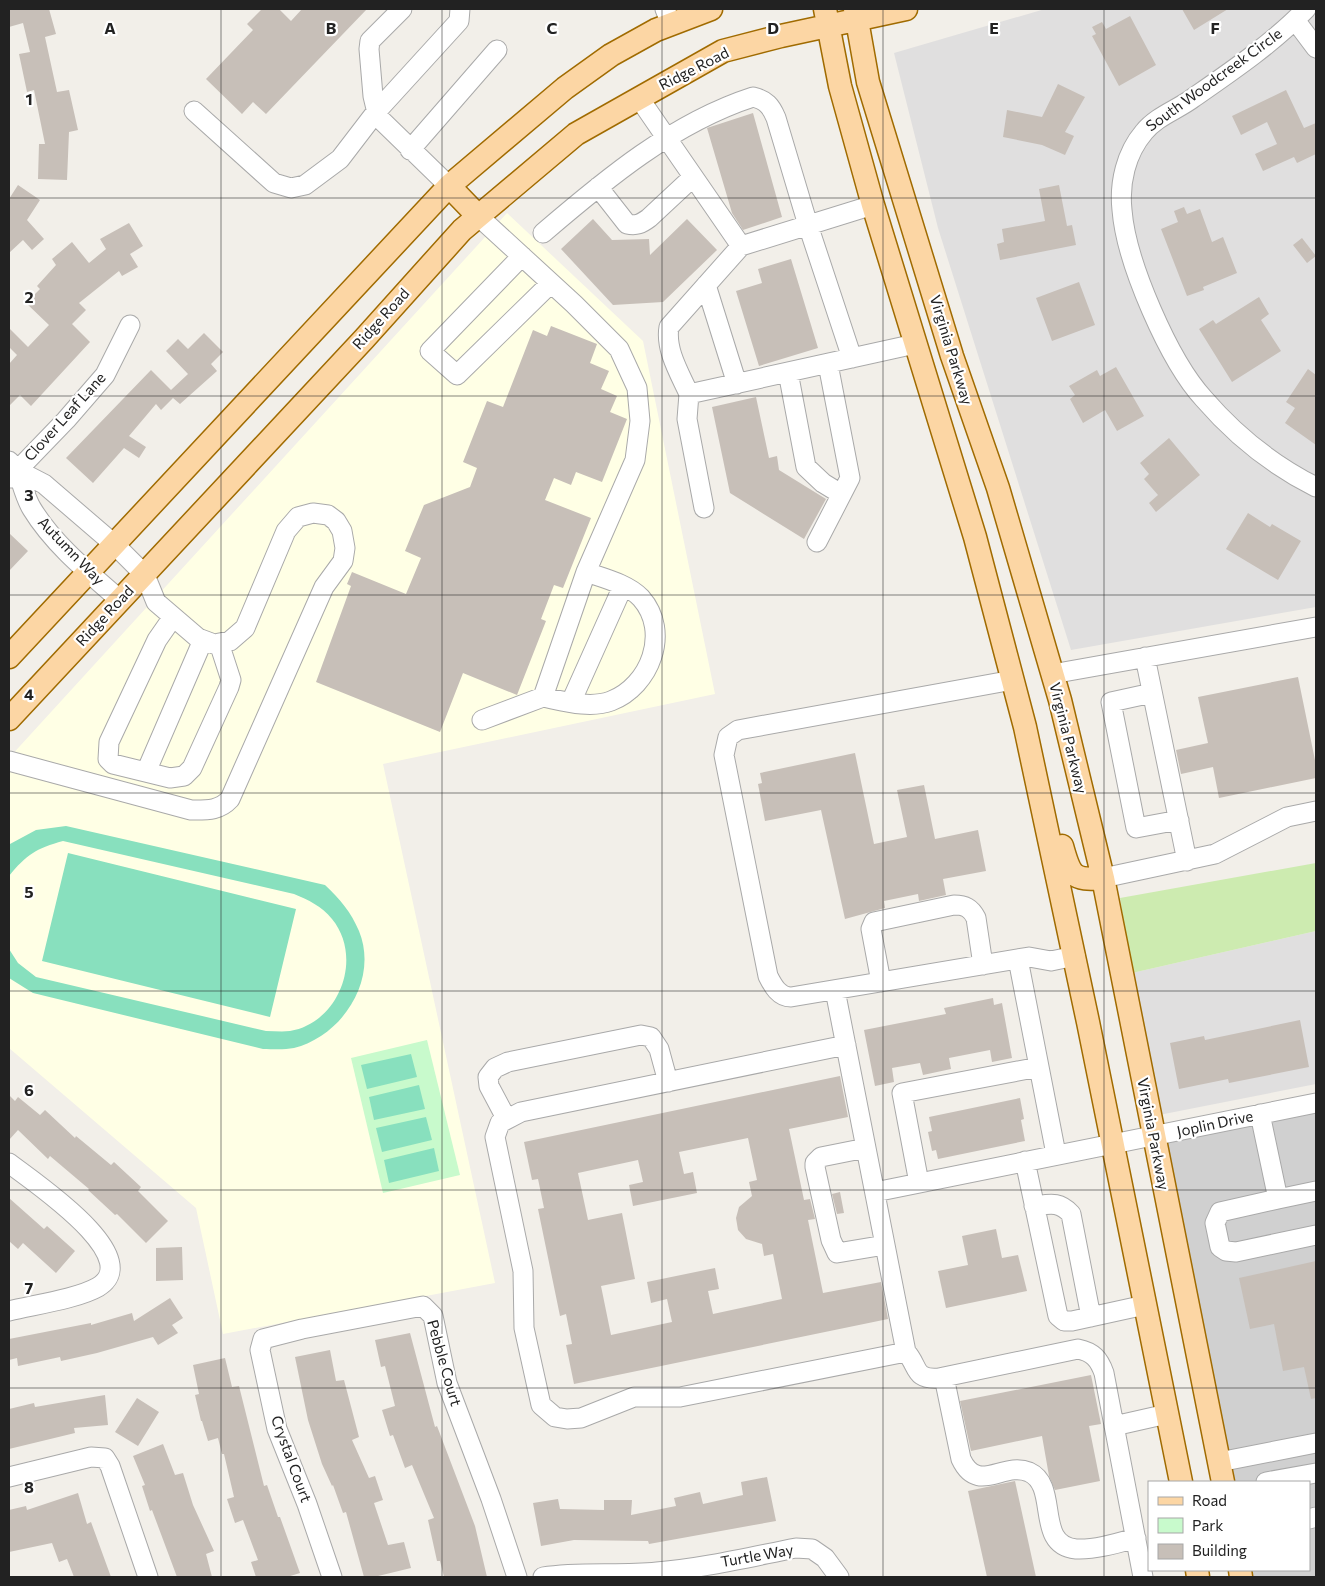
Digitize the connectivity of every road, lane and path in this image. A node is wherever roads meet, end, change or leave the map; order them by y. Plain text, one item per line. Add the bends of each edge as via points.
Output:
1 (402, 9) edge
2 (460, 9) edge
3 (711, 9) edge
4 (906, 9) edge
5 (856, 14) edge
6 (1301, 14) edge
7 (668, 16) edge
8 (826, 17) edge
9 (1316, 48) edge
10 (497, 50) dead end
11 (639, 98) junction
12 (194, 111) dead end
13 (376, 112) junction
14 (667, 139) junction
15 (410, 150) junction
16 (693, 177) junction
17 (449, 186) junction
18 (598, 187) junction
19 (873, 205) junction
20 (476, 216) junction
21 (808, 225) junction
22 (543, 233) dead end
23 (741, 246) junction
24 (522, 256) junction
25 (551, 283) junction
26 (706, 285) junction
27 (130, 325) dead end
28 (917, 350) junction
29 (852, 358) junction
30 (828, 364) junction
31 (788, 372) junction
32 (738, 384) junction
33 (690, 394) junction
34 (11, 470) edge
35 (1309, 483) edge
36 (998, 488) junction
37 (841, 494) junction
38 (704, 508) dead end
39 (817, 542) dead end
40 (115, 545) junction
41 (88, 572) junction
42 (586, 572) junction
43 (145, 575) junction
44 (623, 586) junction
45 (120, 600) junction
46 (173, 617) junction
47 (1316, 627) edge
48 (211, 642) junction
49 (15, 651) edge
50 (1145, 657) junction
51 (9, 665) edge
52 (1052, 674) junction
53 (1013, 680) junction
54 (1152, 693) junction
55 (543, 697) junction
56 (571, 702) junction
57 (9, 719) edge
58 (482, 720) dead end
59 (9, 761) edge
60 (146, 772) junction
61 (1036, 782) junction
62 (1316, 811) edge
63 (1179, 820) junction
64 (1187, 861) junction
65 (1103, 878) junction
66 (1074, 956) junction
67 (1018, 959) junction
68 (984, 965) junction
69 (881, 982) junction
70 (835, 990) junction
71 (846, 1045) junction
72 (1039, 1067) junction
73 (668, 1082) junction
74 (1316, 1103) edge
75 (1260, 1114) junction
76 (506, 1118) junction
77 (1154, 1136) junction
78 (1113, 1142) junction
79 (866, 1148) junction
80 (1056, 1154) junction
81 (1025, 1161) junction
82 (9, 1163) edge
83 (919, 1183) junction
84 (1316, 1191) edge
85 (875, 1192) junction
86 (1278, 1199) junction
87 (1034, 1206) junction
88 (1316, 1235) edge
89 (885, 1244) junction
90 (1145, 1304) junction
91 (9, 1311) edge
92 (1091, 1317) junction
93 (1064, 1321) junction
94 (263, 1339) joint
95 (906, 1352) junction
96 (1064, 1352) junction
97 (944, 1377) junction
98 (1167, 1414) junction
99 (1114, 1426) junction
100 (1316, 1443) edge
101 (1261, 1454) junction
102 (1221, 1472) edge
103 (1316, 1473) edge
104 (9, 1477) edge
105 (1181, 1481) edge
106 (1266, 1481) edge
107 (1272, 1481) edge
108 (1136, 1538) junction
109 (148, 1577) edge
110 (332, 1577) edge
111 (517, 1577) edge
112 (543, 1577) edge
113 (839, 1577) edge
114 (1142, 1577) edge

1 - 13 street via 370,41
2 - 13 street via 459,21
3 - 7 main road
4 - 5 main road, Ridge Road
5 - 8 main road, Ridge Road
5 - 36 main road, Virginia Parkway via 871,92 952,356
6 - 9 street
6 - 35 street, South Woodcreek Circle via 1191,100 1157,119 1143,133 1122,180 1122,210 1145,293 1177,361 1202,398 1241,439 1288,473
7 - 17 main road via 656,30 611,55 565,88
8 - 11 main road, Ridge Road via 723,51
8 - 19 main road via 840,86
10 - 15 street
11 - 14 street
11 - 20 main road, Ridge Road via 576,134
12 - 13 street via 264,176 291,188 305,186 340,159
13 - 15 street
14 - 16 street
14 - 18 street
14 - 21 street via 710,114 742,101 754,97 769,104
15 - 17 street
16 - 18 street via 649,218 633,225 627,224
16 - 23 street
17 - 20 main road
17 - 40 main road
18 - 22 street
19 - 21 street
19 - 28 main road
20 - 24 street
20 - 43 main road, Ridge Road
21 - 23 street
21 - 29 street
23 - 26 street
24 - 25 street
24 - 25 street via 430,351 457,375
25 - 42 street via 619,349 637,388 640,421 634,460
26 - 32 street
26 - 33 street via 669,327 674,361
27 - 34 street, Clover Leaf Lane via 105,375 66,420
28 - 29 street
28 - 36 main road via 938,367 982,478
28 - 53 main road via 972,528
29 - 30 street
30 - 31 street
30 - 37 street via 850,473
31 - 32 street
31 - 37 street via 806,467 823,484
32 - 33 street
33 - 38 street via 687,419
34 - 40 street, Autumn Way via 44,484
34 - 41 street, Autumn Way via 32,509
36 - 52 main road, Virginia Parkway
37 - 39 street
40 - 41 main road
40 - 43 street, Autumn Way
41 - 45 street, Autumn Way
41 - 49 main road
42 - 44 street
42 - 55 street
43 - 45 main road, Ridge Road
43 - 46 street via 156,602
44 - 56 street
44 - 56 street via 640,596 653,619 655,639 652,656 641,679 628,692 602,703
45 - 57 main road, Ridge Road
46 - 48 street
46 - 60 street via 141,672 107,752 113,764
47 - 50 street
48 - 59 street via 230,641 245,628 286,531 298,517 314,513 328,515 336,521 344,540 343,561 324,587 225,804 214,810 191,810
48 - 60 street
48 - 60 street via 231,680 192,768 177,779
49 - 51 main road
50 - 52 street
50 - 54 street
52 - 65 main road, Virginia Parkway
53 - 61 main road
53 - 70 street via 738,730 728,737 724,755 772,986 787,997
54 - 63 street
54 - 63 street via 1111,702 1136,828
55 - 56 street
55 - 58 street
61 - 65 main road via 1050,799 1069,869 1076,878
61 - 66 main road
62 - 64 street via 1287,817 1215,854
63 - 64 street
64 - 65 street
65 - 77 main road, Virginia Parkway
66 - 67 street via 1051,961 1029,957
66 - 78 main road
67 - 68 street
67 - 72 street
68 - 69 street
68 - 69 street via 973,912 966,906 954,905 874,922 871,929
69 - 70 street
70 - 71 street
71 - 73 street
71 - 79 street
72 - 80 street
72 - 83 street via 902,1093
73 - 76 street via 521,1112
73 - 76 street via 659,1049 651,1037 641,1035 508,1062 495,1068 488,1077 489,1086
74 - 75 street, Joplin Drive
75 - 77 street, Joplin Drive
75 - 86 street
76 - 95 street via 500,1123 495,1137 524,1280 524,1328 539,1400 549,1414 567,1419 581,1418 634,1397 680,1397
77 - 78 street, Joplin Drive
77 - 102 main road, Virginia Parkway
78 - 80 street, Joplin Drive
78 - 90 main road
79 - 85 street
79 - 89 street via 821,1157 814,1167 837,1253
80 - 81 street, Joplin Drive
81 - 83 street, Joplin Drive
81 - 87 street
82 - 91 street via 86,1225 104,1247 109,1267 104,1282 91,1290
83 - 85 street, Joplin Drive
84 - 86 street
85 - 89 street
86 - 88 street via 1220,1212 1215,1223 1220,1247 1236,1252
87 - 92 street via 1056,1203 1071,1214
87 - 93 street via 1058,1316
89 - 95 street
90 - 92 street
90 - 98 main road
92 - 93 street
93 - 96 street
94 - 110 street, Crystal Court via 261,1358 278,1429
94 - 111 street, Pebble Court via 302,1328 424,1306 433,1316 447,1383
95 - 97 street via 919,1374 930,1379
96 - 97 street
96 - 99 street via 1078,1349 1092,1352 1101,1364
97 - 108 street via 961,1459 966,1469 981,1476 1015,1470 1034,1476 1043,1490 1051,1529 1057,1541 1066,1546 1088,1548
98 - 99 street
98 - 105 main road
99 - 108 street
100 - 101 street
101 - 102 street
101 - 106 street
103 - 107 street
104 - 109 street via 91,1457 105,1458
108 - 114 street
112 - 113 street, Turtle Way via 700,1567 796,1548 819,1553

